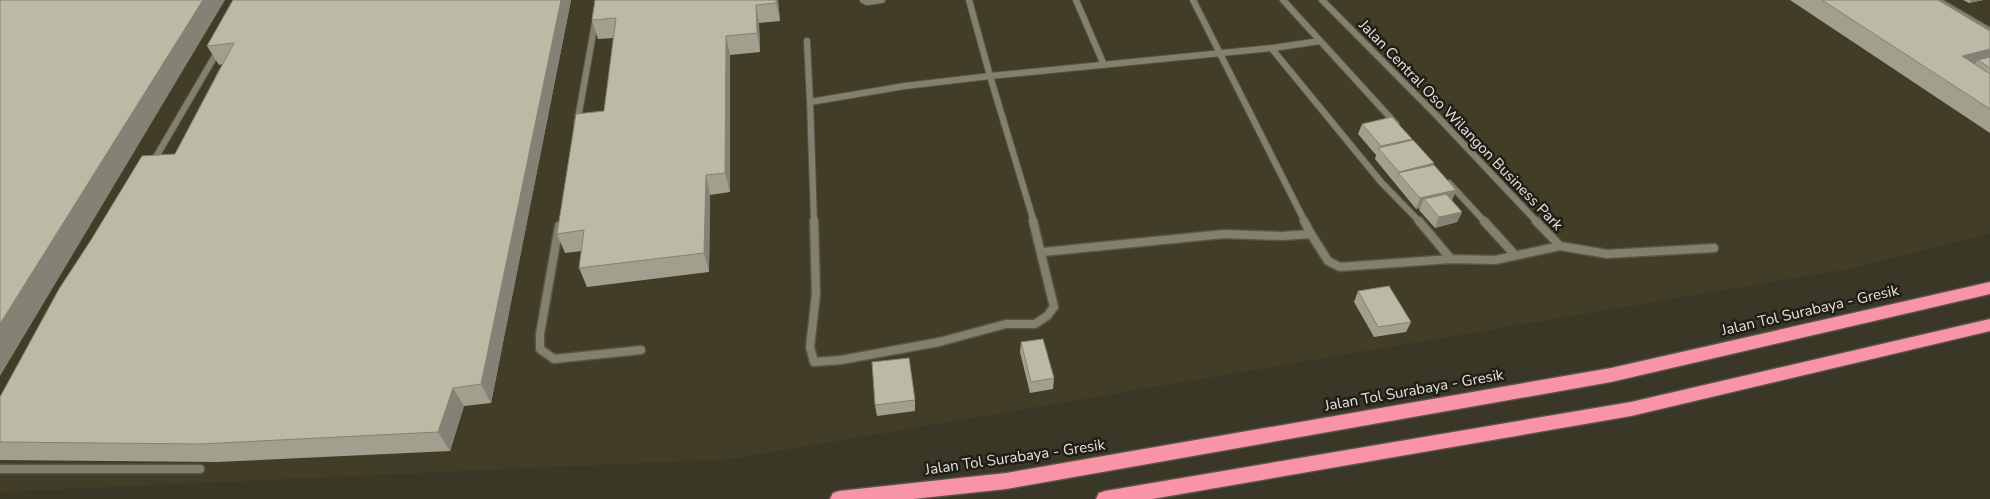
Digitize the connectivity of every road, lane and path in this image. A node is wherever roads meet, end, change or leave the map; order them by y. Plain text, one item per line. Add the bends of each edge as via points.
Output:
1 (599, 0) edge
2 (862, 0) edge
3 (882, 0) edge
4 (969, 0) edge
5 (1076, 0) edge
6 (1193, 0) edge
7 (1283, 0) edge
8 (1322, 0) edge
9 (1938, 0) edge
10 (1990, 31) edge
11 (807, 41) dead end
12 (1320, 41) junction
13 (222, 43) edge
14 (1272, 49) junction
15 (1220, 52) junction
16 (1104, 65) junction
17 (989, 76) junction
18 (810, 102) junction
19 (576, 128) edge
20 (1401, 130) edge
21 (147, 172) edge
22 (1441, 174) edge
23 (561, 216) edge
24 (1311, 234) junction
25 (1560, 246) junction
26 (1714, 248) dead end
27 (1043, 252) junction
28 (1515, 255) junction
29 (1451, 260) junction
30 (1990, 288) edge
31 (1990, 325) edge
32 (642, 350) dead end
33 (0, 469) edge
34 (200, 469) dead end
35 (839, 499) edge
36 (1105, 499) edge

1 - 19 lane
2 - 3 lane
4 - 17 lane
5 - 16 lane
6 - 15 lane
7 - 12 lane
8 - 25 lane, Jalan Central Oso Wilangon Business Park
9 - 10 lane
11 - 18 lane
12 - 14 lane
12 - 20 lane
13 - 21 lane
14 - 15 lane
14 - 29 lane via 1381,182 1425,227
15 - 16 lane
15 - 24 lane
16 - 17 lane
17 - 18 lane
17 - 27 lane
18 - 27 lane via 816,296 811,330 814,362 940,342 1006,324 1035,324 1054,307
22 - 28 lane
23 - 32 lane via 540,349 554,359
24 - 27 lane via 1224,234
24 - 29 lane via 1328,262 1340,267
25 - 26 lane via 1607,254
25 - 28 lane
28 - 29 lane via 1495,260
30 - 35 highway, Jalan Tol Surabaya - Gresik via 1611,375 1006,481
31 - 36 highway via 1631,410
33 - 34 lane

